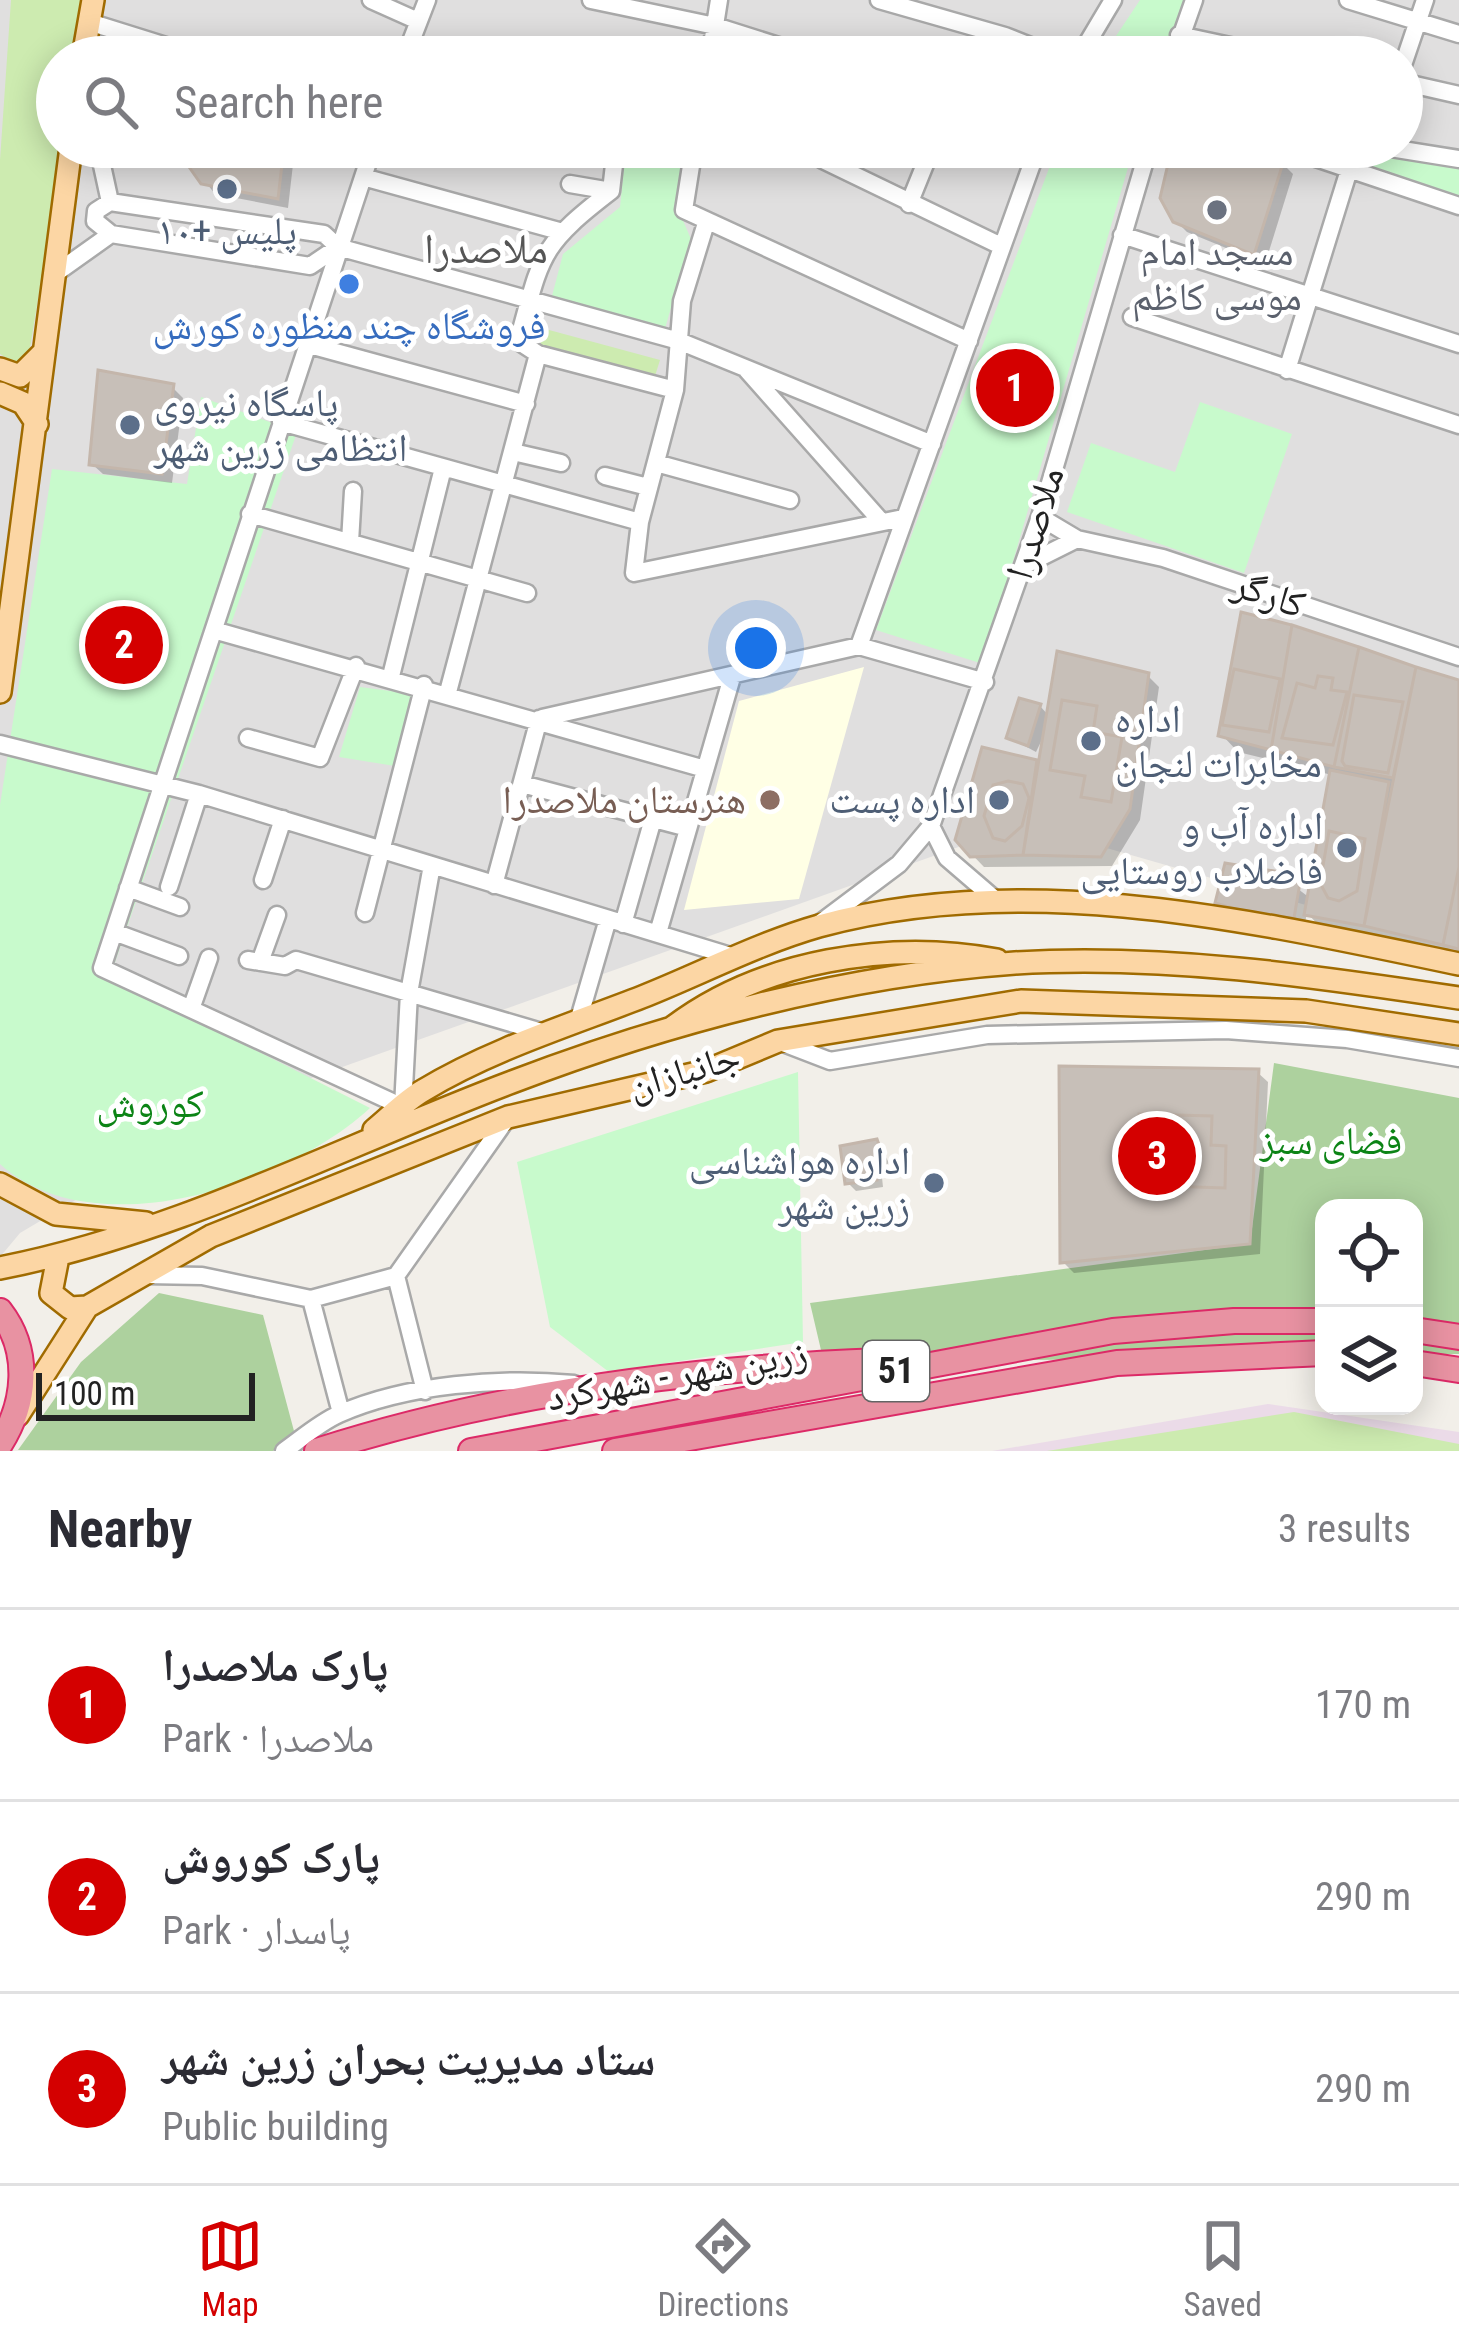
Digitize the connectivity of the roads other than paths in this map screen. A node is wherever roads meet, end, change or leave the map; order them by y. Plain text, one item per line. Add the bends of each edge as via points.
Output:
1 (371, 0) edge
2 (427, 0) edge
3 (591, 0) edge
4 (719, 0) edge
5 (879, 0) edge
6 (1194, 0) edge
7 (1348, 0) edge
8 (1425, 0) edge
9 (1105, 4) edge
10 (91, 11) edge
11 (418, 21) junction
12 (1418, 22) junction
13 (715, 26) junction
14 (1459, 34) edge
15 (1179, 35) joint
16 (151, 36) edge
17 (413, 36) edge
18 (713, 36) edge
19 (747, 36) edge
20 (1005, 36) edge
21 (1089, 36) edge
22 (1184, 36) edge
23 (1413, 36) edge
24 (1423, 86) edge
25 (1459, 94) edge
26 (1423, 153) edge
27 (1459, 159) edge
28 (68, 168) edge
29 (103, 168) edge
30 (366, 168) edge
31 (614, 168) edge
32 (691, 168) edge
33 (839, 168) edge
34 (924, 168) edge
35 (1030, 168) edge
36 (1143, 168) edge
37 (1343, 168) edge
38 (1349, 170) junction
39 (363, 178) junction
40 (569, 184) dead end
41 (611, 190) junction
42 (110, 202) junction
43 (909, 204) junction
44 (1459, 206) edge
45 (706, 223) junction
46 (559, 231) junction
47 (111, 234) junction
48 (1122, 236) junction
49 (999, 245) junction
50 (338, 247) junction
51 (52, 275) junction
52 (1307, 294) junction
53 (530, 299) junction
54 (1132, 316) dead end
55 (679, 341) junction
56 (969, 341) junction
57 (306, 344) junction
58 (1459, 344) edge
59 (44, 350) junction
60 (538, 354) junction
61 (740, 362) junction
62 (0, 369) edge
63 (1287, 370) junction
64 (675, 390) junction
65 (0, 393) edge
66 (526, 404) junction
67 (281, 422) junction
68 (38, 424) junction
69 (1459, 425) edge
70 (932, 444) junction
71 (513, 452) junction
72 (561, 463) dead end
73 (656, 463) junction
74 (443, 468) junction
75 (605, 476) dead end
76 (503, 485) junction
77 (648, 487) junction
78 (353, 491) dead end
79 (790, 500) dead end
80 (250, 514) junction
81 (1040, 517) junction
82 (903, 518) junction
83 (880, 520) junction
84 (640, 522) junction
85 (1077, 539) junction
86 (350, 542) junction
87 (419, 562) junction
88 (1023, 566) junction
89 (478, 579) junction
90 (527, 593) dead end
91 (217, 631) junction
92 (859, 646) junction
93 (1459, 657) edge
94 (356, 666) junction
95 (391, 676) junction
96 (732, 677) junction
97 (985, 682) junction
98 (424, 685) junction
99 (0, 692) edge
100 (448, 692) junction
101 (539, 718) junction
102 (248, 738) dead end
103 (0, 744) edge
104 (705, 769) junction
105 (162, 784) junction
106 (522, 784) junction
107 (199, 794) junction
108 (283, 819) junction
109 (653, 819) junction
110 (931, 826) junction
111 (688, 828) junction
112 (385, 850) junction
113 (432, 865) junction
114 (263, 880) dead end
115 (494, 885) junction
116 (169, 887) dead end
117 (128, 888) junction
118 (997, 901) junction
119 (180, 907) dead end
120 (365, 914) dead end
121 (277, 915) dead end
122 (616, 921) junction
123 (816, 927) junction
124 (114, 932) junction
125 (658, 933) junction
126 (179, 956) dead end
127 (209, 958) dead end
128 (737, 958) junction
129 (1459, 964) edge
130 (1171, 965) junction
131 (409, 993) junction
132 (1459, 998) edge
133 (1169, 1003) junction
134 (191, 1009) junction
135 (578, 1022) junction
136 (546, 1034) junction
137 (1459, 1034) edge
138 (778, 1041) junction
139 (1459, 1058) edge
140 (403, 1107) junction
141 (508, 1117) junction
142 (356, 1145) junction
143 (0, 1184) edge
144 (182, 1217) junction
145 (58, 1256) junction
146 (0, 1268) edge
147 (145, 1275) junction
148 (396, 1276) junction
149 (311, 1299) junction
150 (87, 1307) junction
151 (0, 1311) edge
152 (1315, 1321) edge
153 (1423, 1331) edge
154 (1459, 1337) edge
155 (1315, 1354) edge
156 (962, 1358) junction
157 (1423, 1364) edge
158 (1459, 1370) edge
159 (605, 1387) junction
160 (425, 1391) junction
161 (341, 1413) junction
162 (717, 1434) junction
163 (4, 1442) edge
164 (284, 1451) edge
165 (317, 1451) edge
166 (471, 1451) edge
167 (615, 1451) edge
168 (656, 1451) edge

1 - 11 street
2 - 11 street
3 - 13 street
4 - 13 street
5 - 20 street
6 - 15 street
7 - 12 street
8 - 12 street
9 - 21 street
10 - 16 street
11 - 17 street
12 - 14 street
12 - 23 street
13 - 18 street
13 - 19 street
15 - 22 street
24 - 25 street
26 - 27 street
28 - 51 main road
29 - 42 street
30 - 39 street
31 - 41 street
32 - 45 street via 684,210
33 - 43 street
34 - 43 street
35 - 49 street
36 - 48 street, ملاصدرا
37 - 38 street
38 - 44 street
38 - 52 street
39 - 46 street
39 - 50 street
40 - 41 street
41 - 46 street
42 - 47 street via 95,221
42 - 50 street via 324,234
43 - 49 street
45 - 55 street
45 - 56 street
46 - 53 street
47 - 50 street via 310,266
47 - 51 street
48 - 52 street
48 - 81 street, ملاصدرا
49 - 56 street
50 - 53 street
50 - 57 street
51 - 59 main road
52 - 58 street
52 - 63 street
53 - 55 street
53 - 60 street via 518,341
54 - 63 street
55 - 61 street
55 - 64 street
56 - 70 street
57 - 66 street
57 - 67 street
59 - 62 main road via 20,376
59 - 68 main road
60 - 64 street
60 - 66 street
61 - 70 street
61 - 83 street
63 - 69 street
64 - 73 street
65 - 68 main road via 15,396
66 - 71 street
67 - 74 street
67 - 80 street
68 - 99 main road
70 - 82 street
71 - 72 street
71 - 76 street
73 - 77 street
73 - 79 street
74 - 76 street
74 - 87 street
75 - 77 street
76 - 84 street
76 - 89 street
77 - 84 street
78 - 86 street
80 - 86 street
80 - 91 street
81 - 85 street, کارگر
81 - 88 street, ملاصدرا
82 - 83 street
82 - 92 street
83 - 84 street via 634,573
85 - 88 street
85 - 93 street, کارگر via 1163,558
86 - 87 street
87 - 89 street
87 - 95 street
88 - 97 street, ملاصدرا
89 - 90 street
89 - 100 street
91 - 94 street
91 - 105 street
92 - 96 street
92 - 97 street
94 - 95 street
94 - 102 street via 320,758
95 - 98 street
96 - 101 street
96 - 104 street
97 - 110 street, ملاصدرا
98 - 100 street
98 - 112 street
100 - 101 street
101 - 104 street
101 - 106 street
103 - 105 street
104 - 111 street
105 - 107 street
105 - 117 street
106 - 109 street
106 - 115 street
107 - 108 street
107 - 116 street
108 - 112 street
108 - 114 street
109 - 111 street
109 - 122 street
110 - 118 street via 947,858
110 - 123 street via 899,864
111 - 125 street
112 - 113 street
112 - 120 street
113 - 115 street
113 - 131 street
115 - 122 street
117 - 119 street
117 - 124 street
118 - 123 main road
118 - 129 main road via 1238,922
121 - 131 street via 254,961 285,966 296,959
122 - 125 street
122 - 135 street
123 - 128 main road
124 - 126 street
124 - 134 street via 102,968
125 - 128 street
127 - 134 street
128 - 135 main road
130 - 132 main road
130 - 133 main road
130 - 142 main road, جانبازان via 1016,963 909,949 822,963 709,1000 664,1034 515,1081
131 - 136 street
131 - 140 street
133 - 137 main road, جانبازان via 1306,1011
133 - 138 main road, جانبازان via 1021,1001
134 - 140 street
135 - 136 main road
136 - 140 main road via 422,1090
138 - 139 street via 830,1061 987,1035 1226,1030
138 - 141 main road, جانبازان via 706,1071
140 - 142 main road
141 - 147 main road, جانبازان via 211,1236
141 - 148 street
142 - 144 main road, جانبازان
143 - 144 main road via 42,1209 88,1221
144 - 145 main road, جانبازان
145 - 146 main road, جانبازان
145 - 150 main road via 51,1293 70,1308
147 - 149 street via 202,1276
147 - 150 main road, جانبازان
148 - 149 street
148 - 160 street
149 - 161 street
150 - 163 main road, جانبازان
151 - 163 highway via 21,1357 22,1393
152 - 156 highway, زرین شهر - شهرکرد / 51 via 1113,1331
153 - 154 highway
155 - 162 highway, زرین شهر - شهرکرد / 51 via 1117,1363
156 - 159 highway via 798,1364
156 - 166 highway, زرین شهر - شهرکرد / 51
157 - 158 highway
159 - 160 street via 526,1379
159 - 165 highway
160 - 161 street
161 - 164 street
162 - 167 highway, زرین شهر - شهرکرد
162 - 168 highway, 51

